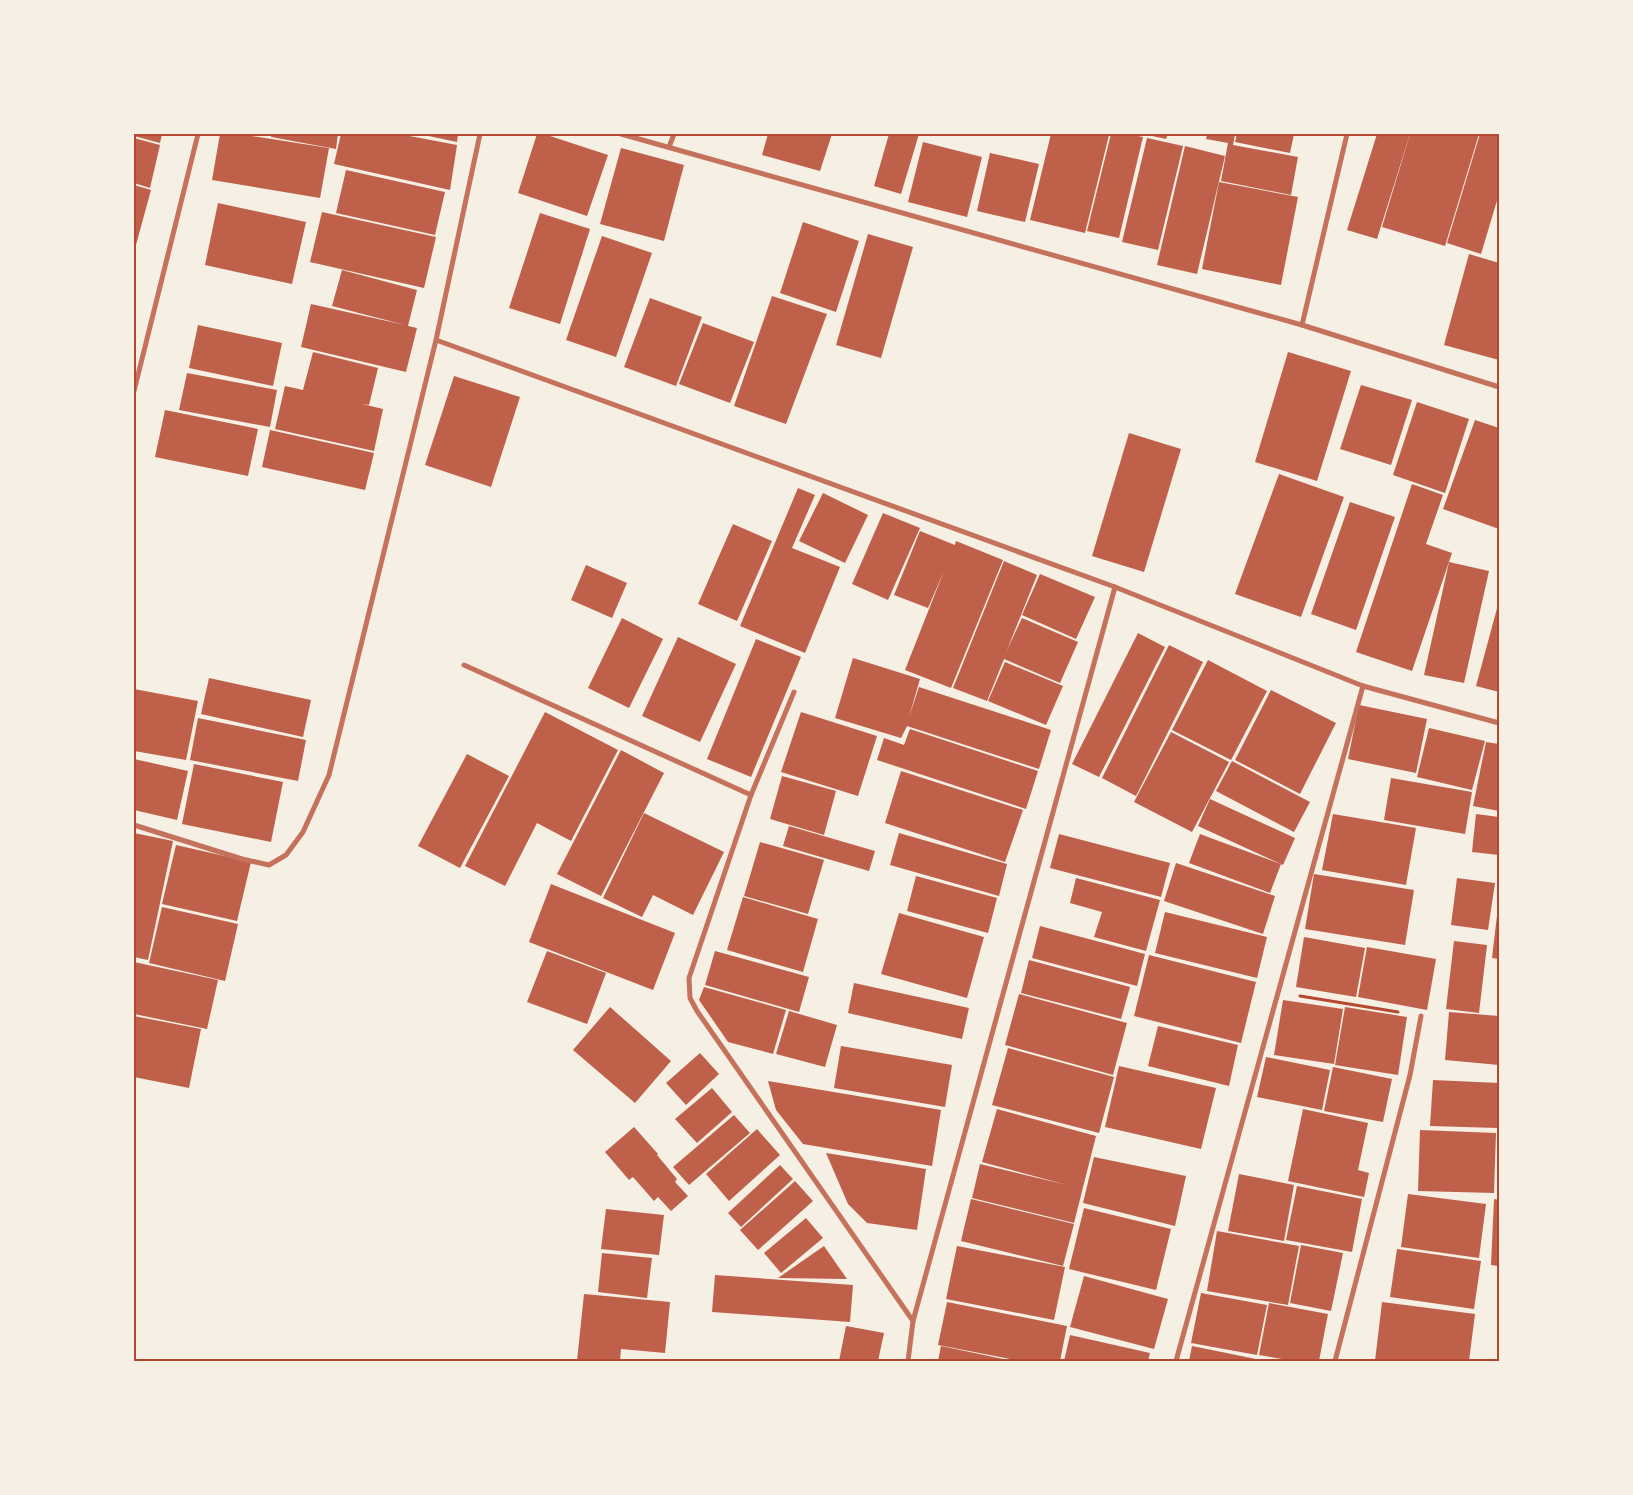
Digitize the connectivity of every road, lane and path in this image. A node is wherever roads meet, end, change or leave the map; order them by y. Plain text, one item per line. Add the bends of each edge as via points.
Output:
1 (198, 134) edge
2 (480, 134) edge
3 (621, 134) edge
4 (674, 134) edge
5 (1347, 134) edge
6 (670, 147) junction
7 (1302, 325) junction
8 (436, 340) junction
9 (1499, 387) edge
10 (134, 391) edge
11 (1115, 587) junction
12 (464, 664) dead end
13 (1363, 686) junction
14 (794, 692) dead end
15 (1499, 723) edge
16 (751, 795) junction
17 (134, 825) edge
18 (1278, 992) junction
19 (1421, 1016) joint
20 (913, 1321) junction
21 (908, 1361) edge
22 (1176, 1361) edge
23 (1335, 1361) edge

1 - 10 street
2 - 8 street
3 - 6 street
4 - 6 street
5 - 7 street
6 - 7 street
7 - 9 street
8 - 11 street
8 - 17 street via 328,775 303,832 286,855 269,865
11 - 13 street
11 - 20 street
12 - 16 street
13 - 15 street
13 - 18 street
14 - 16 street
16 - 20 street via 689,978 690,998
18 - 19 path
18 - 22 street
19 - 23 street via 1410,1076
20 - 21 street

